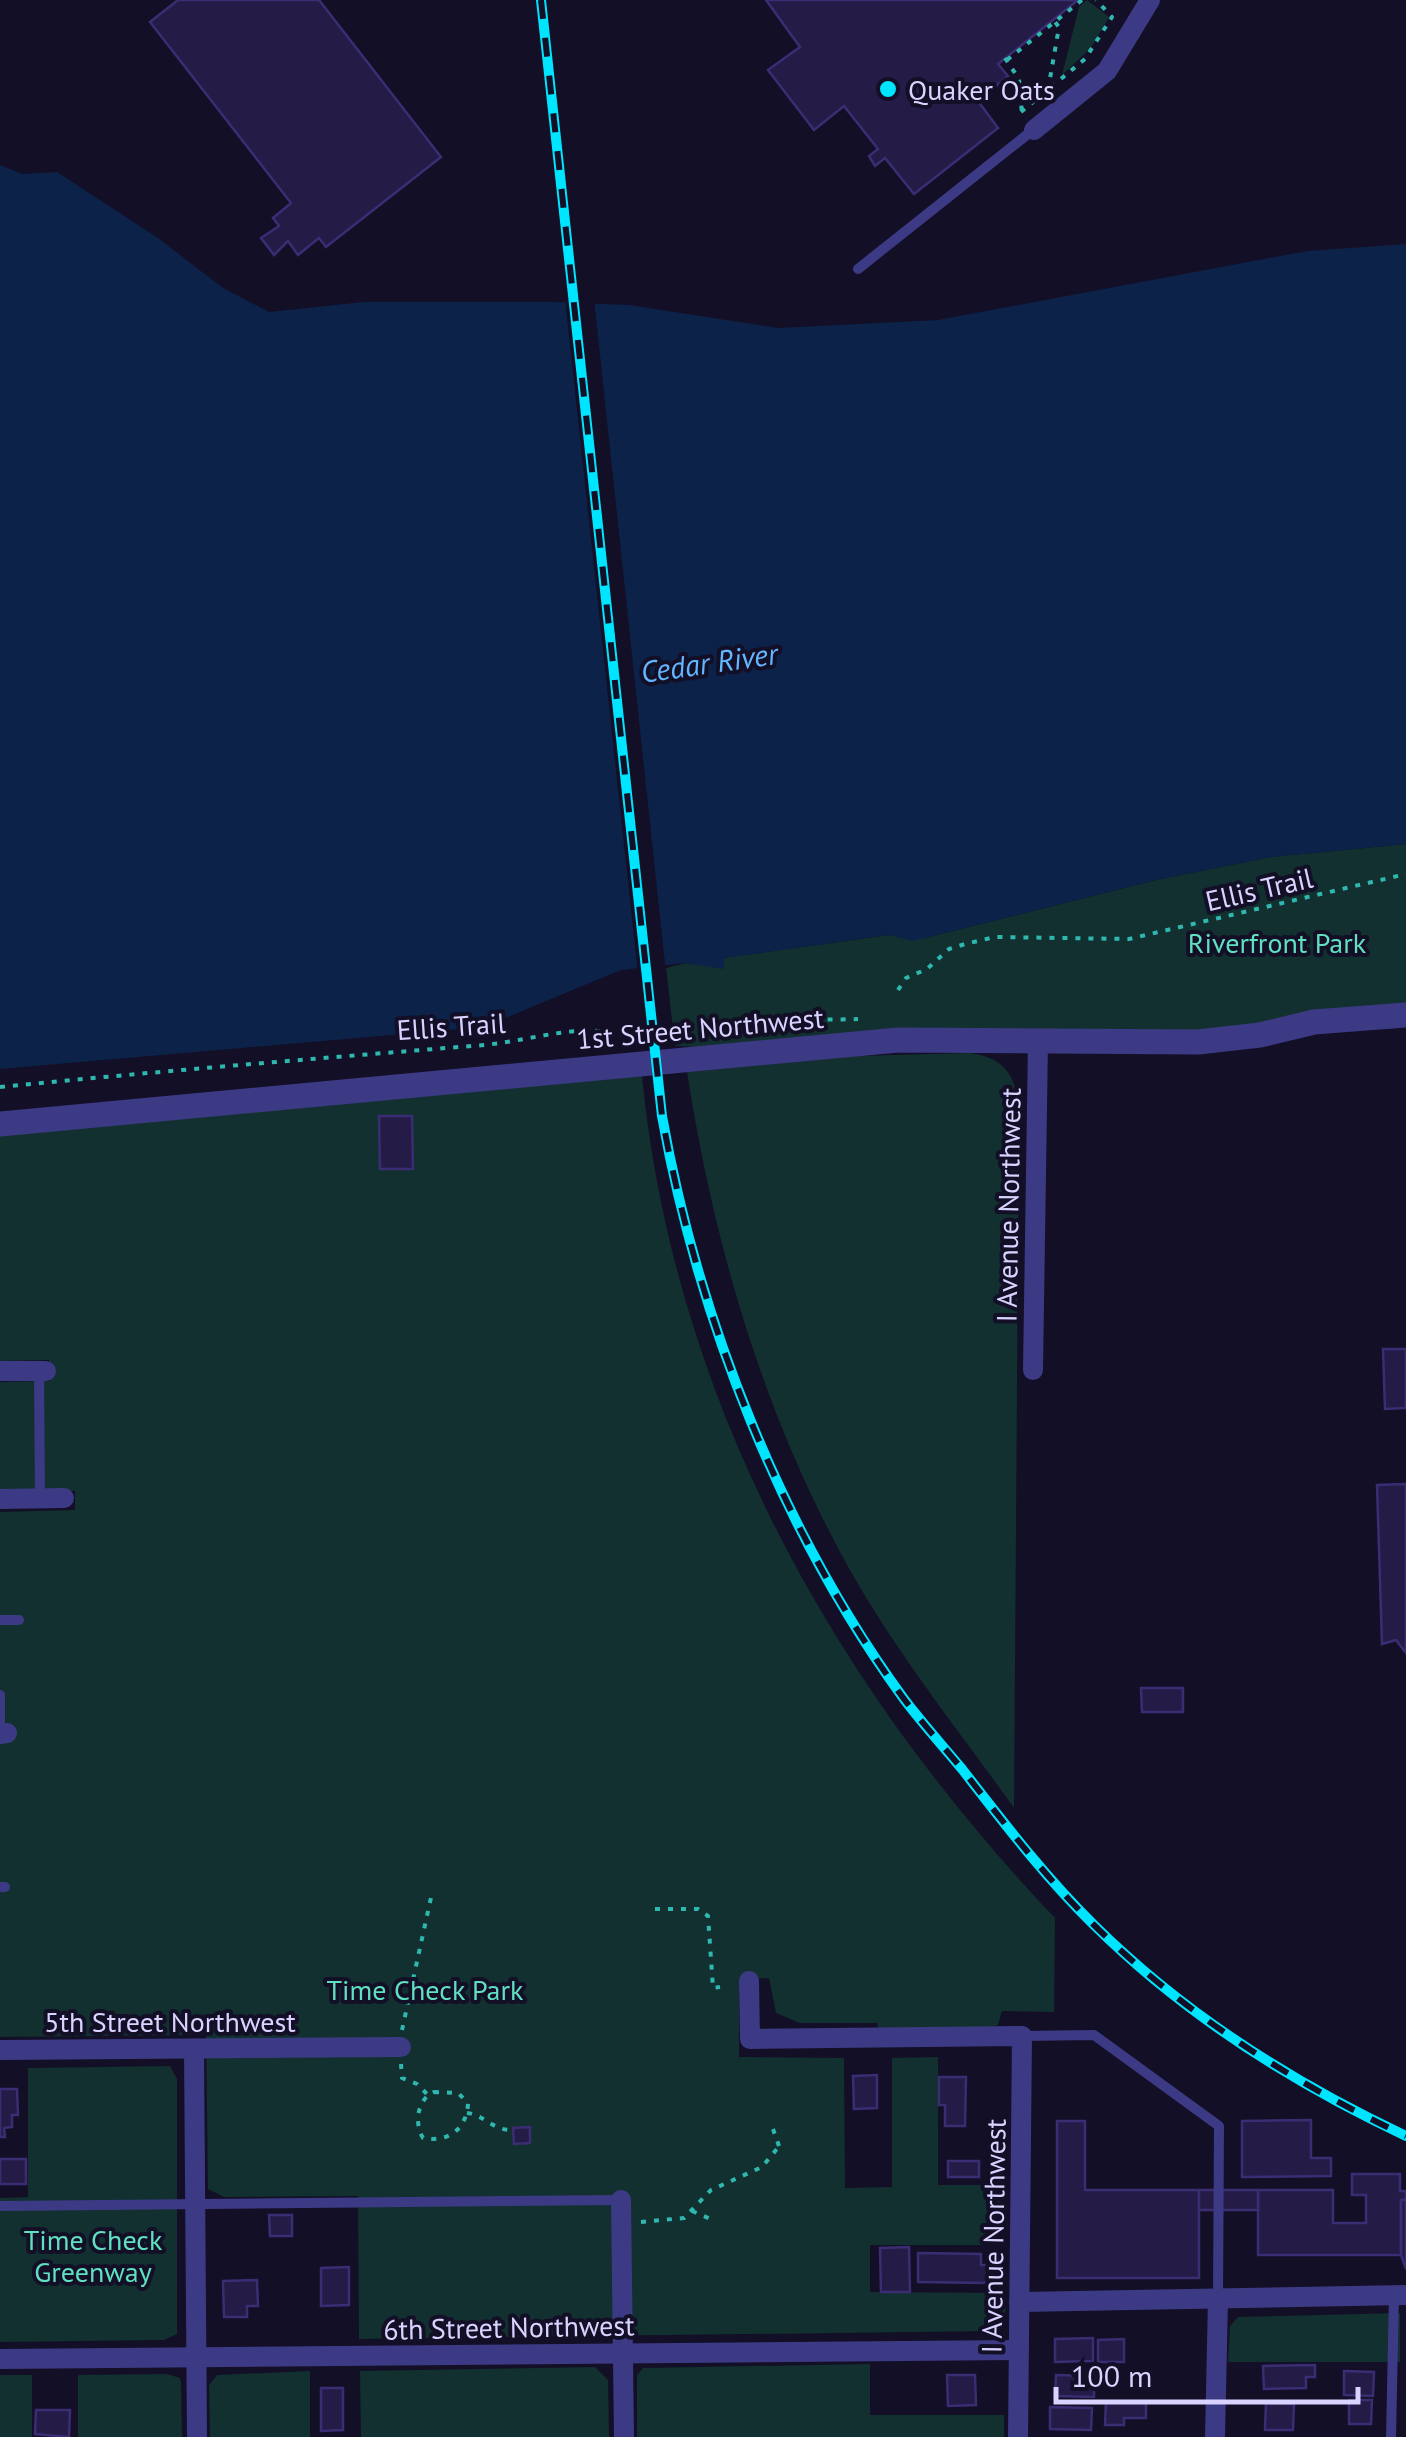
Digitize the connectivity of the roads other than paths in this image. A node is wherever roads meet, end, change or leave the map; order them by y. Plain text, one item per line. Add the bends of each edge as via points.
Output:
1 (1150, 0) edge
2 (1030, 126) joint
3 (858, 269) dead end
4 (1406, 1015) edge
5 (1038, 1041) junction
6 (0, 1124) edge
7 (1033, 1370) dead end
8 (0, 1371) edge
9 (42, 1371) joint
10 (40, 1498) junction
11 (64, 1498) dead end
12 (0, 1500) edge
13 (0, 1620) edge
14 (19, 1620) dead end
15 (0, 1694) edge
16 (2, 1733) edge
17 (750, 1981) dead end
18 (1022, 2036) junction
19 (401, 2047) road end
20 (194, 2048) junction
21 (0, 2050) edge
22 (621, 2200) joint
23 (195, 2201) junction
24 (0, 2206) edge
25 (1400, 2295) edge
26 (1218, 2299) junction
27 (1020, 2302) junction
28 (1019, 2350) junction
29 (623, 2353) junction
30 (196, 2357) junction
31 (0, 2359) edge
32 (197, 2437) edge
33 (624, 2437) edge
34 (1018, 2437) edge
35 (1215, 2437) edge
36 (1391, 2437) edge

1 - 2 street via 1107,72
2 - 3 lane
4 - 5 street, 1st Street Northwest via 1198,1042
5 - 6 street, 1st Street Northwest via 879,1042
5 - 7 street, I Avenue Northwest
8 - 9 street
9 - 10 lane
10 - 11 street
10 - 12 street
13 - 14 lane
15 - 16 lane
17 - 18 street via 750,2039
18 - 26 lane via 1094,2035 1219,2126
18 - 27 street, I Avenue Northwest
19 - 20 street, 5th Street Northwest
20 - 21 street, 5th Street Northwest
20 - 23 street
22 - 23 lane
22 - 29 street
23 - 24 lane
23 - 30 street
25 - 26 street
25 - 36 lane
26 - 27 street
26 - 35 street
27 - 28 street, I Avenue Northwest
28 - 29 street, 6th Street Northwest
28 - 34 street, I Avenue Northwest
29 - 30 street, 6th Street Northwest
29 - 33 street
30 - 31 street, 6th Street Northwest
30 - 32 street

